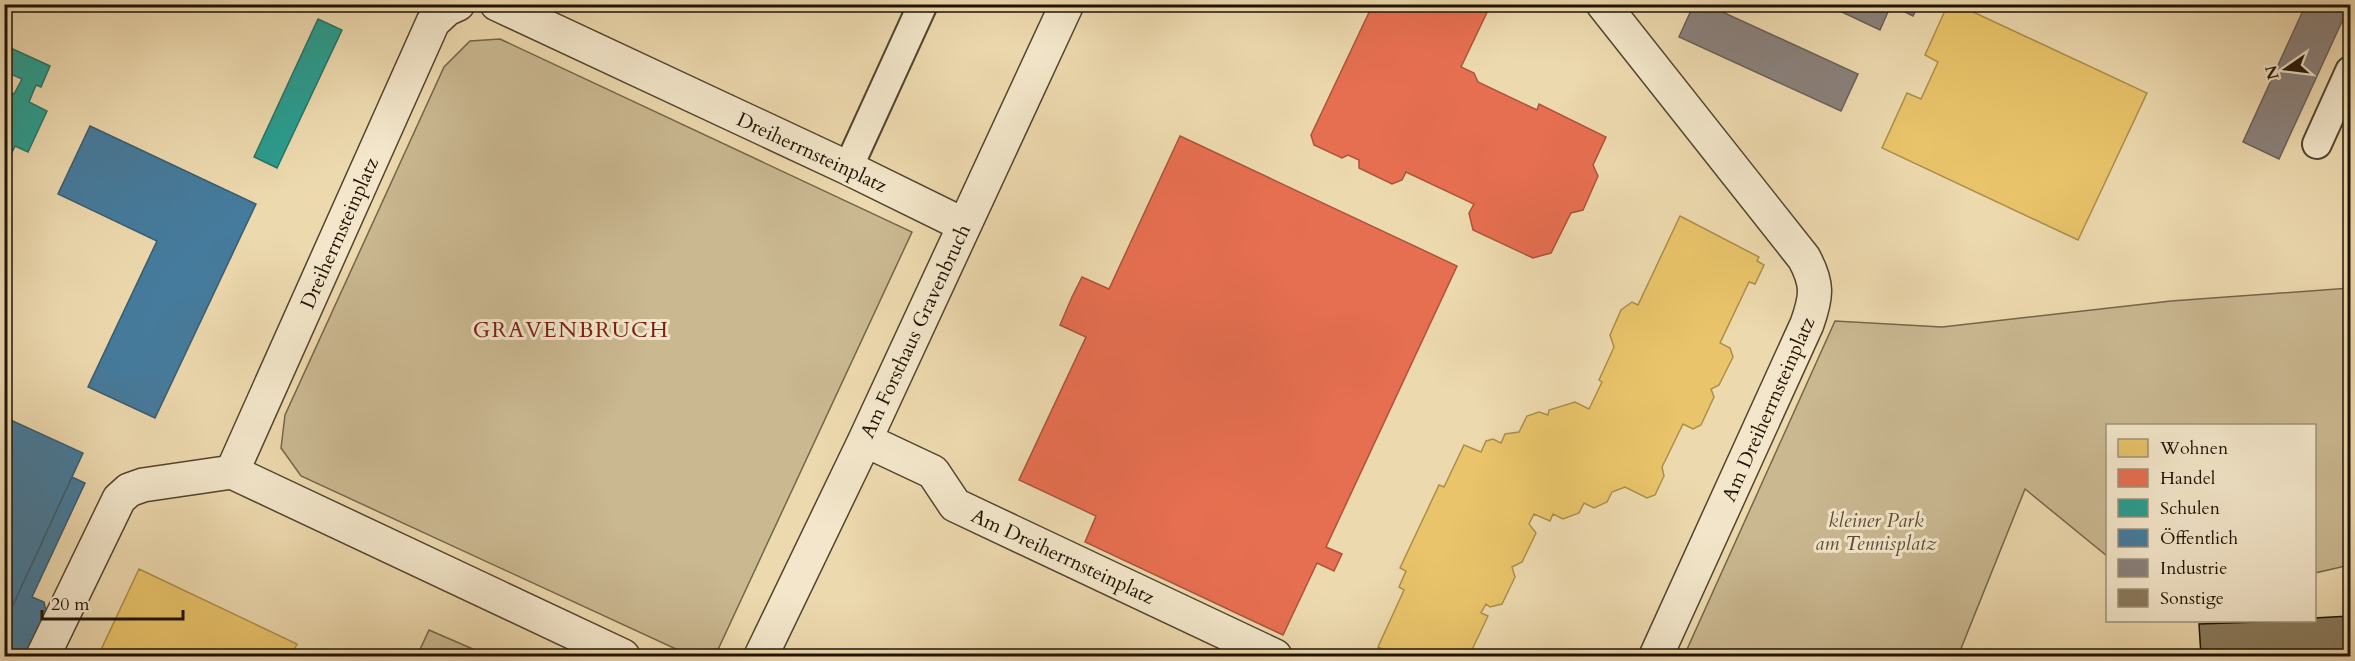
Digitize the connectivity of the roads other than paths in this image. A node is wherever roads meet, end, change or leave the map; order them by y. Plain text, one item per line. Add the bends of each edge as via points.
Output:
1 (458, 4) edge
2 (497, 4) edge
3 (923, 4) edge
4 (1067, 4) edge
5 (1603, 4) edge
6 (2350, 71) edge
7 (2317, 144) dead end
8 (848, 168) junction
9 (964, 225) junction
10 (865, 440) junction
11 (232, 472) junction
12 (43, 657) edge
13 (623, 657) edge
14 (761, 657) edge
15 (1275, 657) edge
16 (1656, 657) edge

1 - 11 street, Dreiherrnsteinplatz via 434,22
2 - 8 street, Dreiherrnsteinplatz
3 - 8 lane
4 - 9 street, Am Forsthaus Gravenbruch
5 - 16 street, Am Dreiherrnsteinplatz via 1797,249 1815,285 1815,303 1808,324
6 - 7 lane
8 - 9 street, Dreiherrnsteinplatz
9 - 10 street, Am Forsthaus Gravenbruch
10 - 14 street, Am Forsthaus Gravenbruch
10 - 15 street, Am Dreiherrnsteinplatz via 933,472 955,505
11 - 12 street via 143,485 119,499
11 - 13 street

